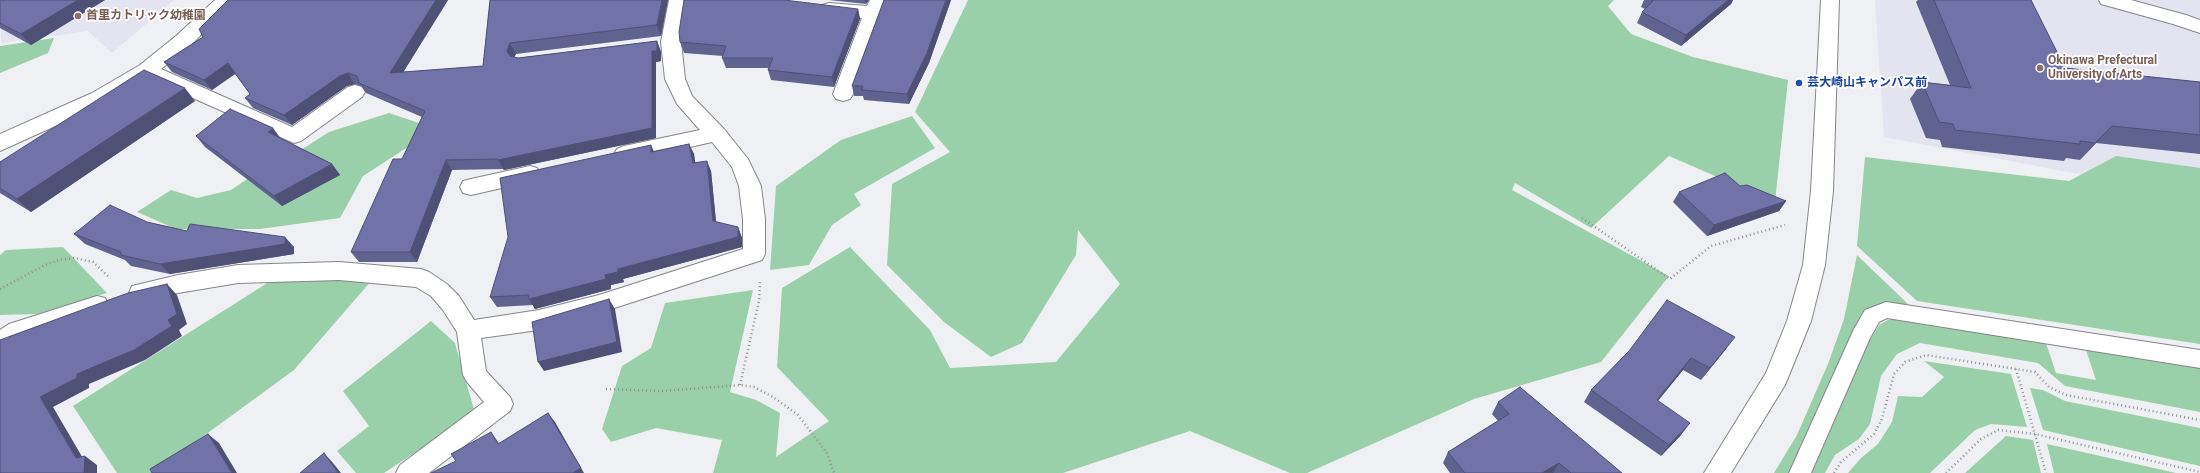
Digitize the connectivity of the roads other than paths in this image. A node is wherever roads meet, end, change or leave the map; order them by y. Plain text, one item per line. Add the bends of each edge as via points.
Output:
1 (225, 0) edge
2 (231, 0) edge
3 (678, 0) edge
4 (1830, 0) edge
5 (2108, 0) edge
6 (815, 7) edge
7 (876, 7) edge
8 (2200, 27) edge
9 (147, 70) junction
10 (355, 92) dead end
11 (843, 94) dead end
12 (717, 134) junction
13 (0, 144) edge
14 (609, 157) edge
15 (548, 170) edge
16 (471, 187) dead end
17 (468, 330) junction
18 (0, 342) edge
19 (2200, 359) edge
20 (409, 473) edge
21 (1717, 473) edge
22 (1800, 473) edge

1 - 2 street
1 - 9 street via 183,41
3 - 12 street via 663,43 681,92 699,117
4 - 21 street via 1822,191 1814,265 1799,321 1776,378
5 - 8 street
6 - 7 street
7 - 11 street
9 - 10 street via 294,136
9 - 13 street via 99,98
12 - 14 street
12 - 17 street via 741,164 750,186 754,219 754,254 539,320
15 - 16 street
17 - 18 street via 451,303 439,290 420,278 339,271 238,274 178,284 126,296 17,331
17 - 20 street via 475,375 501,404
19 - 22 lane via 1886,310 1872,316 1861,335

